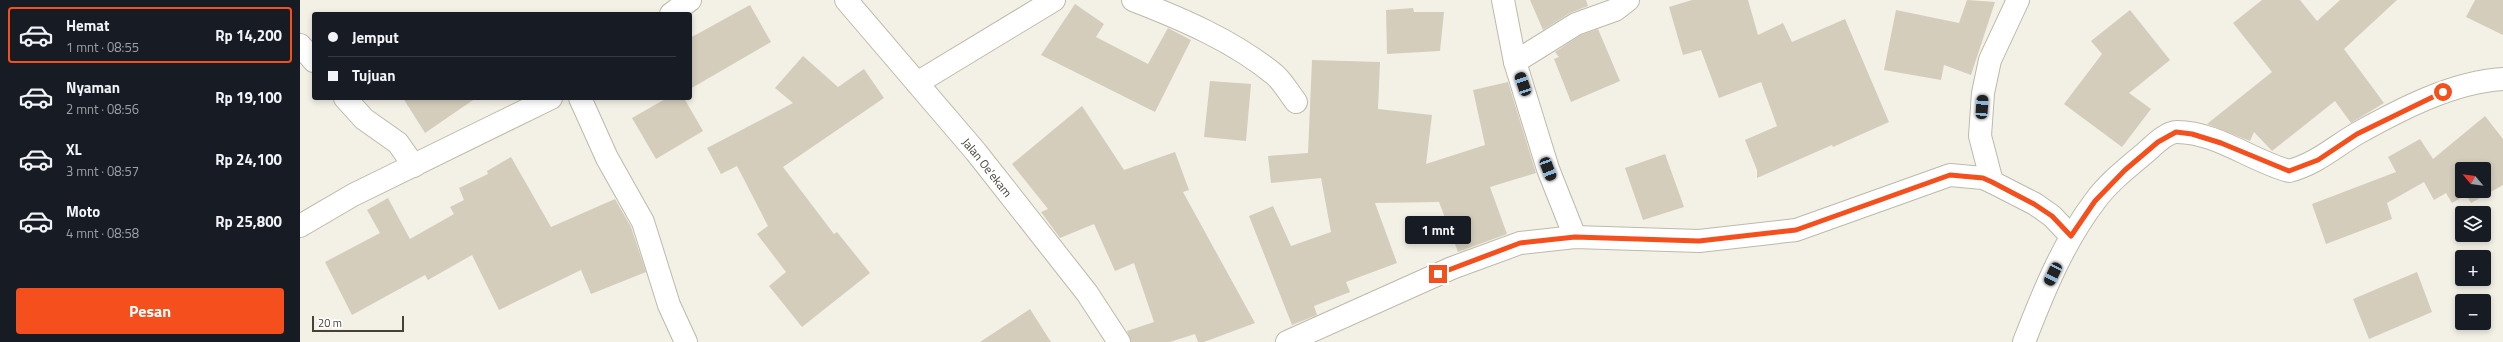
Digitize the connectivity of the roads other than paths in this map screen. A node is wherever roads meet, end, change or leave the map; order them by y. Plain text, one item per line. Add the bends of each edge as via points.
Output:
1 (690, 0) edge
2 (846, 0) edge
3 (1054, 0) edge
4 (1133, 0) edge
5 (1503, 0) edge
6 (1628, 0) edge
7 (2018, 0) edge
8 (674, 12) edge
9 (300, 45) edge
10 (312, 59) edge
11 (1515, 62) junction
12 (2503, 79) edge
13 (917, 83) junction
14 (347, 100) edge
15 (547, 100) edge
16 (581, 100) edge
17 (1296, 102) dead end
18 (414, 166) junction
19 (1992, 182) junction
20 (300, 226) edge
21 (2071, 236) junction
22 (1575, 237) junction
23 (686, 342) edge
24 (1119, 342) edge
25 (1287, 342) edge
26 (2024, 342) edge

1 - 8 street
2 - 13 street, Jalan Oe'ekam
3 - 13 street
4 - 17 street via 1176,17 1230,44 1276,76
5 - 11 street
6 - 11 street via 1615,10 1576,24
7 - 19 street via 1990,60 1983,93 1980,136
9 - 10 street
11 - 22 street via 1548,169
12 - 21 street via 2443,92 2357,134 2318,160 2289,171 2221,143 2176,132 2158,142 2125,170 2095,201
13 - 24 street, Jalan Oe'ekam via 976,152 1087,293
14 - 18 street via 364,119 398,144
15 - 18 street
16 - 23 street via 607,158 643,222 669,305
18 - 20 street
19 - 21 street via 2052,216
19 - 22 street via 1983,178 1950,175 1796,230 1699,241
21 - 26 street via 2040,300
22 - 25 street via 1520,243 1452,268

